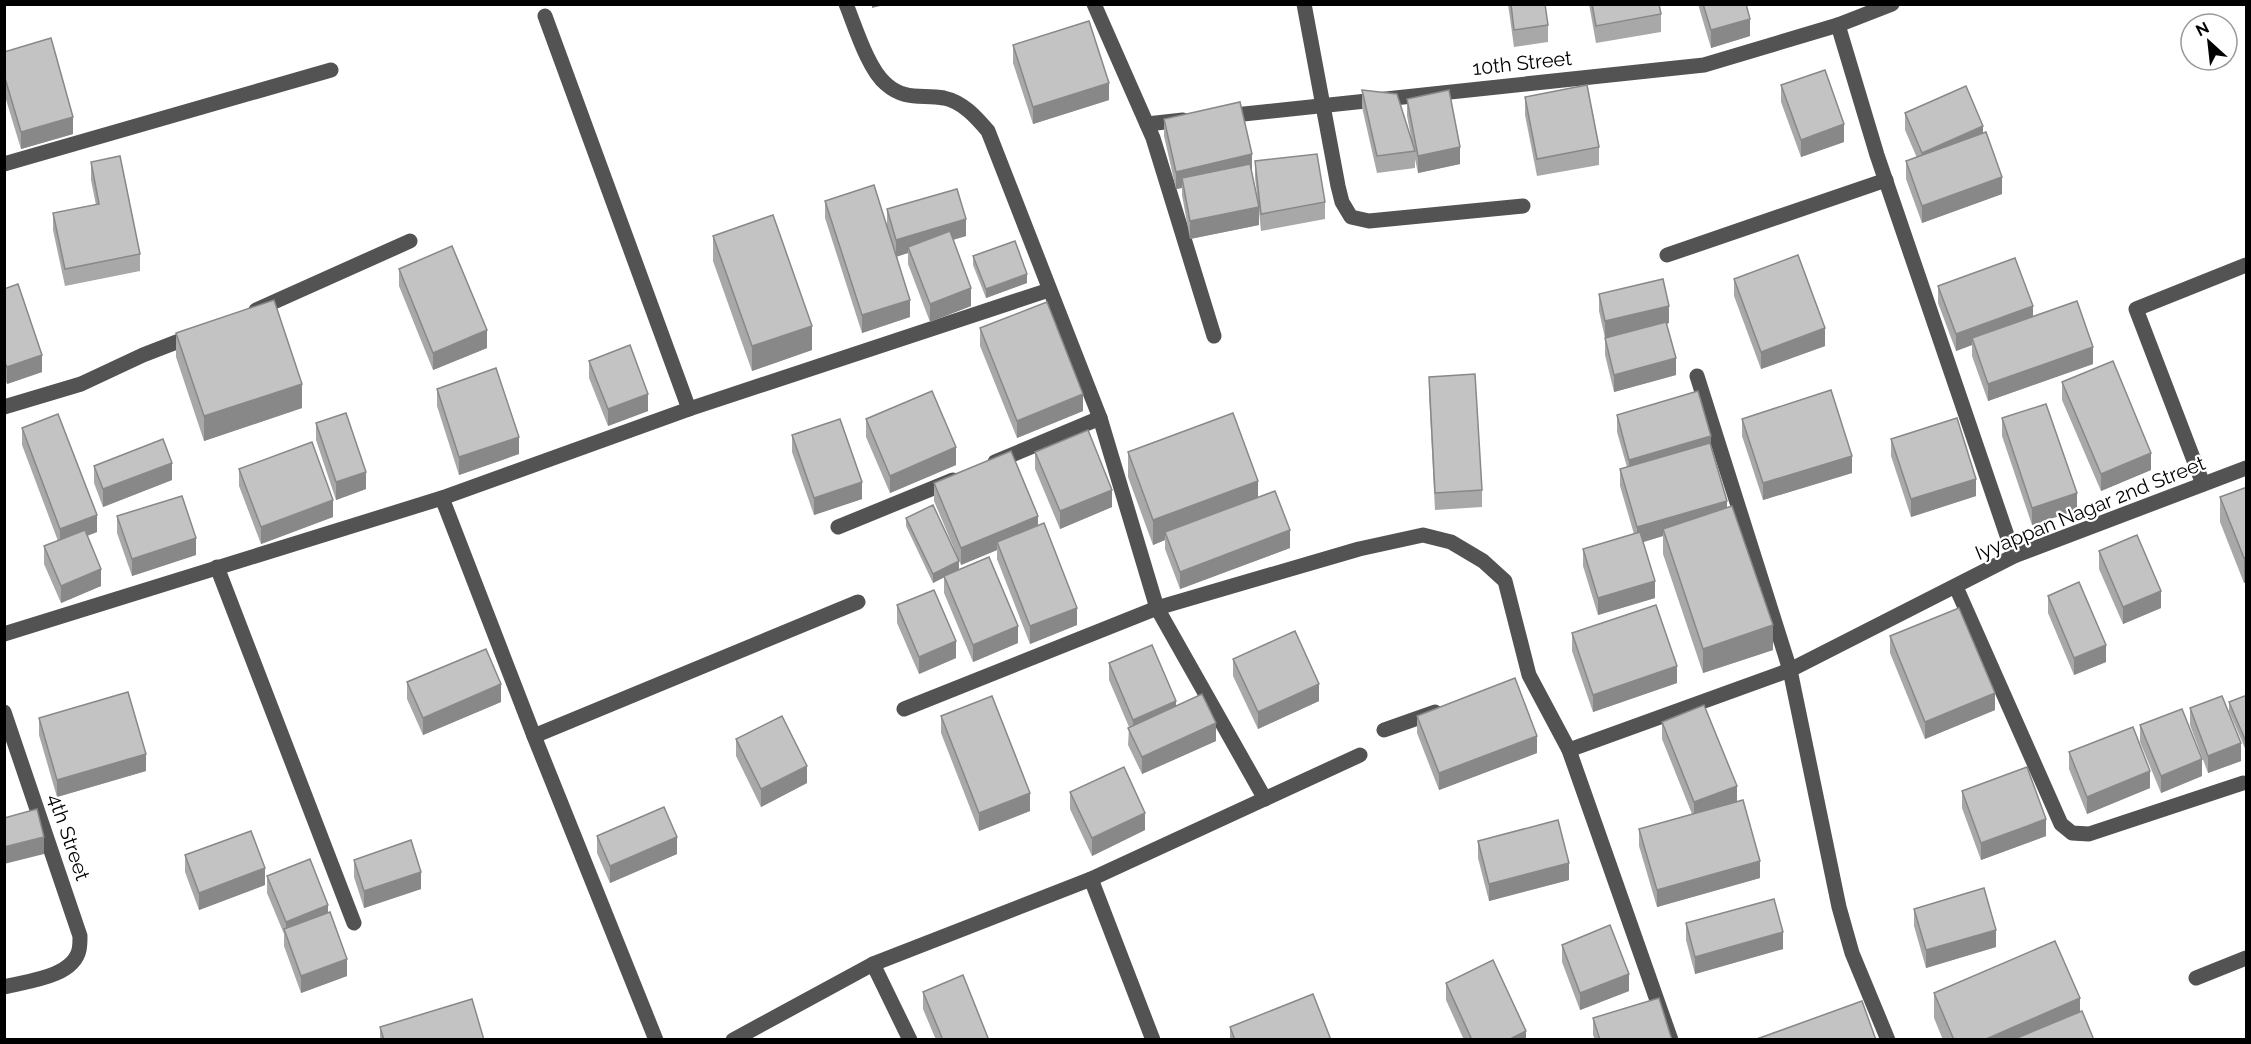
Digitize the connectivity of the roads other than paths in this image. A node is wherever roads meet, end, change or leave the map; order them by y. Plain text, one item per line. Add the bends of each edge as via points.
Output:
1 (846, 4) edge
2 (1094, 4) edge
3 (1304, 4) edge
4 (1892, 4) edge
5 (545, 16) dead end
6 (1838, 25) junction
7 (331, 70) dead end
8 (1322, 105) junction
9 (1147, 124) junction
10 (4, 164) edge
11 (1886, 180) junction
12 (1523, 206) dead end
13 (410, 241) dead end
14 (1667, 255) dead end
15 (2247, 265) edge
16 (1048, 290) junction
17 (246, 314) edge
18 (209, 329) edge
19 (1214, 336) dead end
20 (1697, 376) dead end
21 (4, 407) edge
22 (689, 410) junction
23 (1100, 418) junction
24 (2247, 468) edge
25 (2203, 484) junction
26 (442, 498) junction
27 (838, 527) dead end
28 (2014, 556) junction
29 (217, 567) junction
30 (1956, 587) junction
31 (858, 602) dead end
32 (1157, 608) junction
33 (4, 634) edge
34 (1790, 670) junction
35 (1530, 675) junction
36 (1511, 683) edge
37 (1448, 706) edge
38 (904, 710) dead end
39 (4, 712) edge
40 (1384, 730) dead end
41 (534, 735) junction
42 (1569, 750) junction
43 (1360, 755) dead end
44 (2243, 783) dead end
45 (1265, 799) junction
46 (1090, 879) junction
47 (354, 923) dead end
48 (2247, 958) edge
49 (873, 964) junction
50 (2196, 978) dead end
51 (4, 987) edge
52 (656, 1040) edge
53 (733, 1040) edge
54 (910, 1040) edge
55 (1153, 1040) edge
56 (1671, 1040) edge
57 (1888, 1040) edge

1 - 16 street via 866,57 885,84 912,97 944,98 970,111 988,131
2 - 9 street
3 - 8 street
4 - 6 street, 10th Street
5 - 22 street
6 - 8 street, 10th Street via 1704,65
6 - 11 street
7 - 10 street
8 - 9 street, 10th Street
8 - 12 street via 1342,202 1351,217 1369,221
9 - 19 street
11 - 14 street
11 - 28 street
13 - 17 street
15 - 25 street via 2136,309
16 - 22 street
16 - 23 street
18 - 21 street via 81,384
20 - 34 street
22 - 26 street
23 - 27 street
23 - 32 street
24 - 25 street, Iyyappan Nagar 2nd Street
25 - 28 street, Iyyappan Nagar 2nd Street
26 - 29 street
26 - 41 street
28 - 30 street, Iyyappan Nagar 2nd Street
29 - 33 street
29 - 47 street
30 - 34 street, Iyyappan Nagar 2nd Street
30 - 44 street via 2061,824 2072,833 2089,834
31 - 41 street
32 - 35 street via 1359,549 1423,536 1451,542 1505,580
32 - 38 street
32 - 45 street
34 - 42 street, Iyyappan Nagar 2nd Street
34 - 57 street via 1839,908 1852,953
35 - 36 street
35 - 42 street
37 - 40 street
39 - 51 street, 4th Street via 80,936 80,951 64,971
41 - 52 street
42 - 56 street
43 - 45 street
45 - 46 street
46 - 49 street
46 - 55 street
48 - 50 street
49 - 53 street
49 - 54 street

